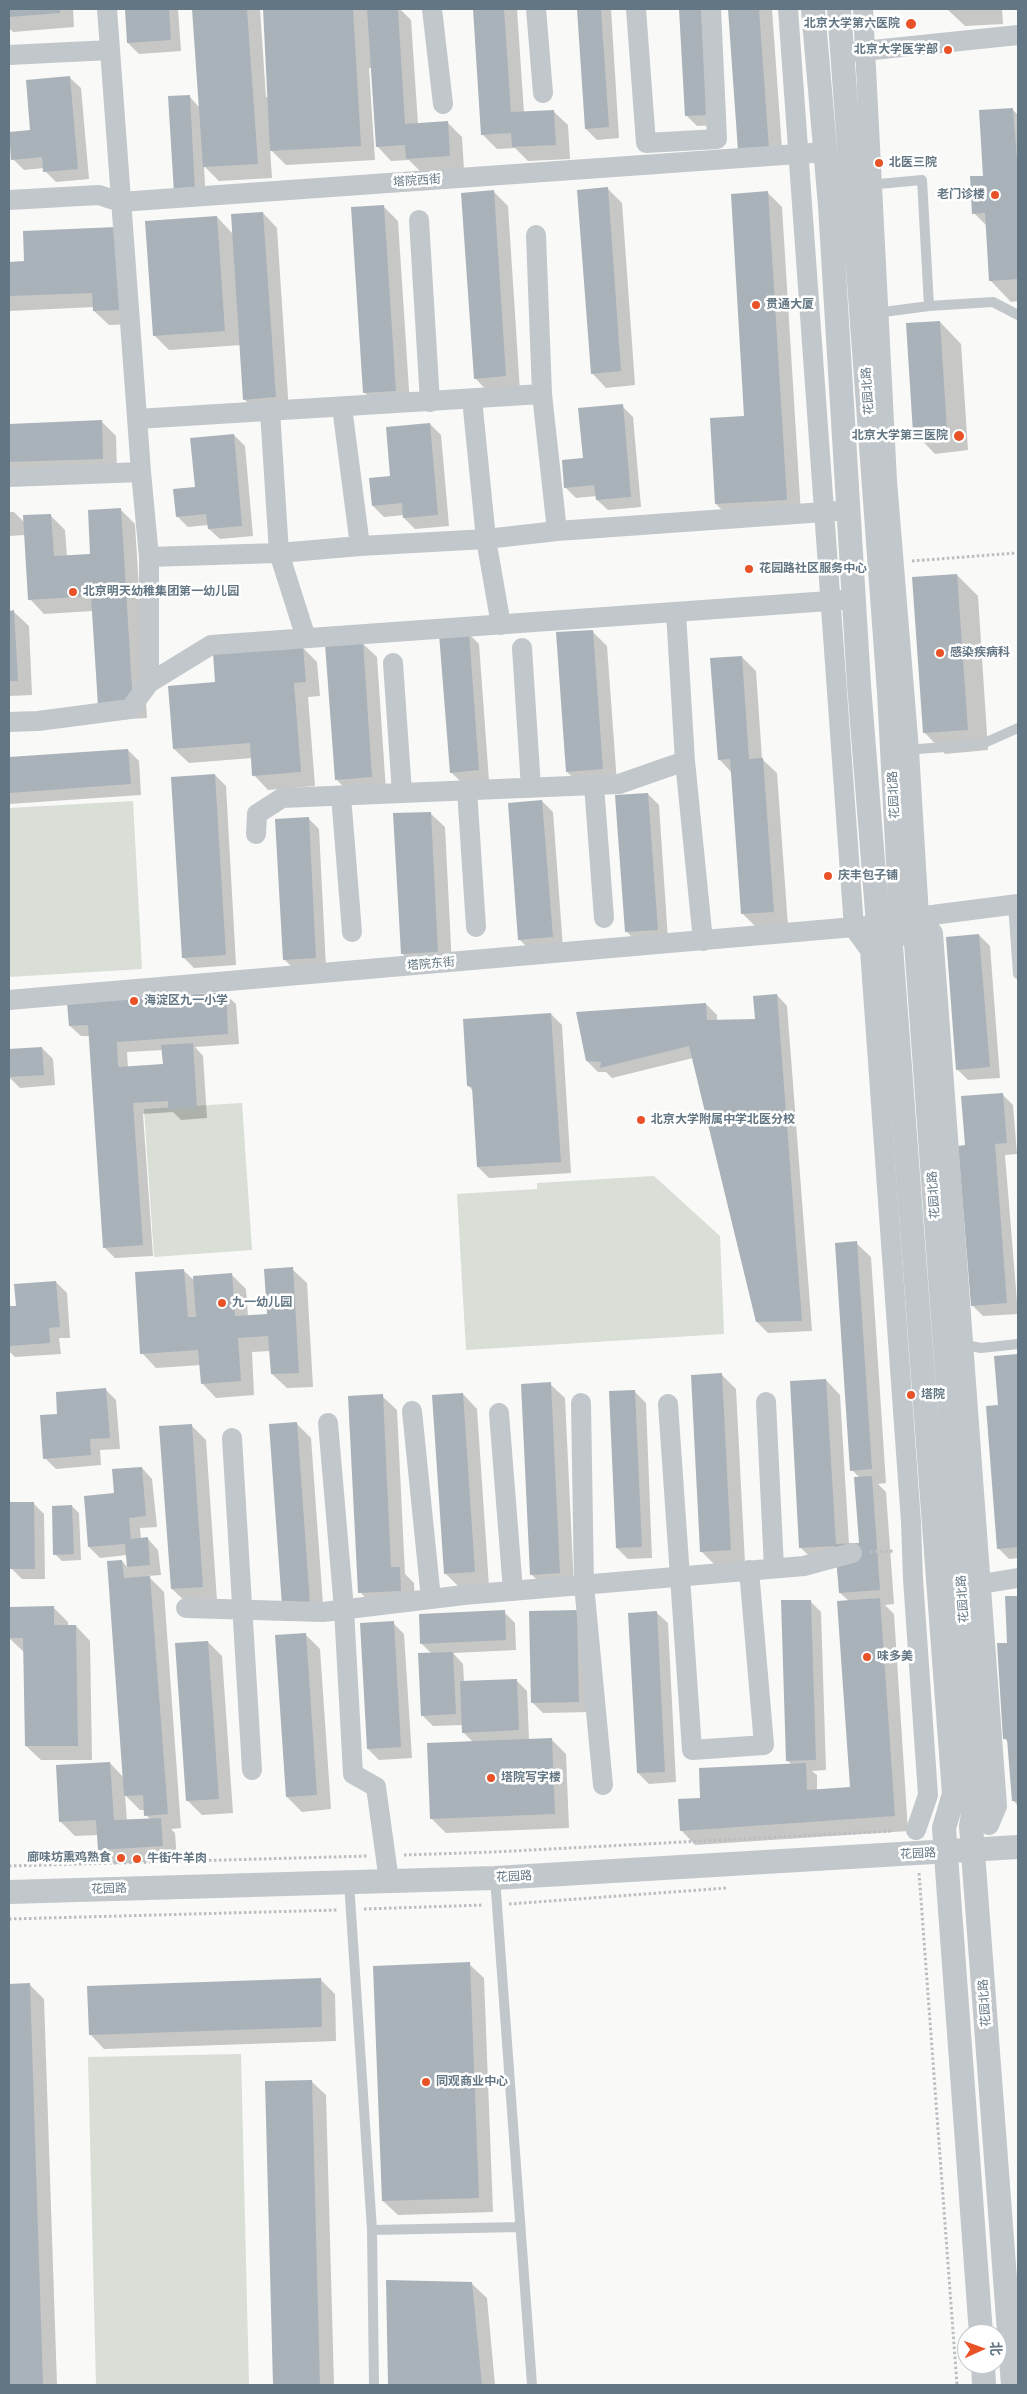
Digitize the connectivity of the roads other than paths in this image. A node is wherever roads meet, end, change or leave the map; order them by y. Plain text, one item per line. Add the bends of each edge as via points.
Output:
1 (107, 9) edge
2 (432, 9) edge
3 (536, 9) edge
4 (636, 9) edge
5 (711, 9) edge
6 (788, 9) edge
7 (812, 9) edge
8 (838, 9) edge
9 (863, 9) edge
10 (1018, 35) edge
11 (110, 50) junction
12 (865, 51) junction
13 (842, 53) junction
14 (9, 55) edge
15 (543, 93) dead end
16 (443, 104) dead end
17 (826, 152) junction
18 (799, 154) junction
19 (862, 185) junction
20 (9, 200) edge
21 (120, 202) junction
22 (418, 220) dead end
23 (536, 235) dead end
24 (929, 306) junction
25 (870, 314) junction
26 (1018, 315) edge
27 (542, 394) junction
28 (472, 399) junction
29 (430, 402) junction
30 (342, 407) junction
31 (270, 411) junction
32 (137, 419) junction
33 (141, 472) junction
34 (9, 477) edge
35 (850, 510) junction
36 (825, 512) junction
37 (557, 531) junction
38 (486, 539) junction
39 (360, 546) junction
40 (279, 552) junction
41 (149, 557) junction
42 (855, 600) junction
43 (831, 601) junction
44 (676, 613) junction
45 (501, 625) junction
46 (306, 638) junction
47 (522, 648) dead end
48 (393, 663) dead end
49 (149, 683) junction
50 (9, 722) edge
51 (1018, 728) edge
52 (901, 750) junction
53 (685, 761) junction
54 (594, 785) junction
55 (531, 788) junction
56 (467, 790) junction
57 (402, 793) junction
58 (341, 796) junction
59 (256, 834) dead end
60 (1016, 904) edge
61 (910, 917) junction
62 (604, 918) dead end
63 (878, 924) junction
64 (476, 927) dead end
65 (854, 928) junction
66 (352, 932) dead end
67 (703, 940) junction
68 (1018, 974) edge
69 (9, 1000) edge
70 (1018, 1344) edge
71 (954, 1345) junction
72 (766, 1402) dead end
73 (581, 1404) dead end
74 (668, 1404) dead end
75 (412, 1411) dead end
76 (499, 1413) dead end
77 (328, 1423) dead end
78 (232, 1438) dead end
79 (852, 1553) dead end
80 (774, 1568) junction
81 (749, 1570) junction
82 (679, 1577) junction
83 (1018, 1578) edge
84 (971, 1581) junction
85 (584, 1585) junction
86 (514, 1591) junction
87 (431, 1599) junction
88 (186, 1608) dead end
89 (242, 1609) junction
90 (344, 1609) junction
91 (252, 1770) dead end
92 (603, 1786) dead end
93 (989, 1825) dead end
94 (916, 1830) road end
95 (1018, 1847) edge
96 (973, 1851) junction
97 (946, 1852) junction
98 (495, 1878) junction
99 (389, 1881) junction
100 (349, 1882) junction
101 (9, 1892) edge
102 (520, 2227) junction
103 (372, 2230) junction
104 (980, 2324) edge
105 (374, 2385) edge
106 (532, 2385) edge
107 (1012, 2385) edge

1 - 11 street
2 - 16 street
3 - 15 street
4 - 5 street via 646,144 717,139
6 - 18 street
7 - 17 street, 花园北路
8 - 13 street, 花园北路
9 - 12 street
10 - 12 street
11 - 14 street
11 - 21 street
12 - 13 street
12 - 19 street
13 - 19 street, 花园北路
17 - 18 street, 塔院西街
17 - 35 street, 花园北路
18 - 21 street, 塔院西街
18 - 36 street
19 - 24 lane via 922,180
19 - 25 street, 花园北路
20 - 21 street, 塔院西街 via 99,195
21 - 32 street
22 - 29 street
23 - 27 street
24 - 25 lane
24 - 26 lane via 993,302
25 - 52 street, 花园北路
25 - 52 street via 894,562
27 - 28 street
27 - 37 street
28 - 29 street
28 - 38 street
29 - 30 street
30 - 31 street
30 - 39 street
31 - 32 street
31 - 40 street
32 - 33 street
33 - 34 street
33 - 41 street
35 - 36 street
35 - 42 street, 花园北路
36 - 37 street
36 - 43 street
37 - 38 street
38 - 39 street
38 - 45 street
39 - 40 street
40 - 41 street
40 - 46 street
41 - 49 street
42 - 43 street
42 - 63 street, 花园北路
43 - 44 street
43 - 65 street
44 - 45 street
44 - 53 street
45 - 46 street
46 - 49 street via 211,645
47 - 55 street
48 - 57 street
49 - 50 street via 130,709
51 - 52 lane via 982,744
52 - 61 street, 花园北路
53 - 54 street via 619,784
53 - 67 street
54 - 55 street
54 - 62 street
55 - 56 street
56 - 57 street
56 - 64 street
57 - 58 street
58 - 59 street via 282,798 257,814
58 - 66 street
60 - 61 street, 塔院东街
60 - 68 lane
61 - 63 street, 塔院东街
61 - 71 street, 花园北路 via 916,943
63 - 65 street, 塔院东街
63 - 97 street, 花园北路 via 892,946 954,1785 944,1828
65 - 67 street, 塔院东街
65 - 94 street via 870,950 911,1522 928,1795
67 - 69 street, 塔院东街
70 - 71 lane via 981,1348
71 - 84 street, 花园北路
72 - 80 street
73 - 85 street
74 - 82 street
75 - 87 street
76 - 86 street
77 - 90 street
78 - 89 street
79 - 80 street via 804,1566
80 - 81 street
81 - 82 street
81 - 82 street via 764,1745 692,1750
82 - 85 street
83 - 84 street
84 - 93 street via 997,1806
84 - 96 street, 花园北路 via 977,1790 971,1826
85 - 86 street
85 - 92 street
86 - 87 street
87 - 90 street
88 - 89 street
89 - 90 street via 323,1612
89 - 91 street
90 - 99 street via 352,1774 376,1786
95 - 96 street, 花园路
96 - 97 street, 花园路
96 - 107 street, 花园北路
97 - 98 street, 花园路
97 - 104 street, 花园北路
98 - 99 street, 花园路
98 - 102 lane
99 - 100 street, 花园路
100 - 101 street, 花园路
100 - 103 lane
102 - 103 lane
102 - 106 lane
103 - 105 lane

